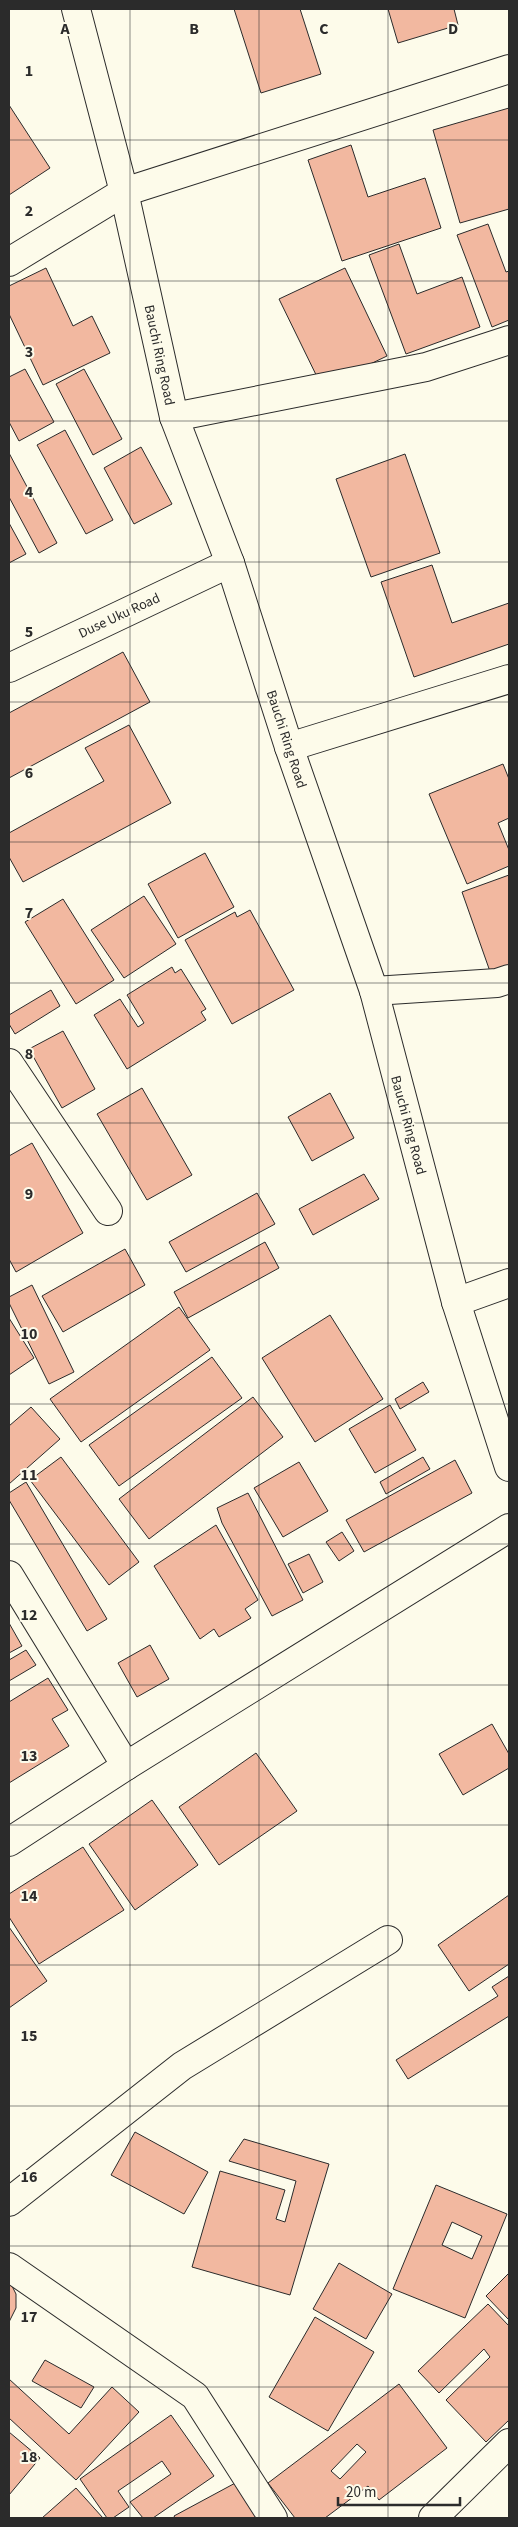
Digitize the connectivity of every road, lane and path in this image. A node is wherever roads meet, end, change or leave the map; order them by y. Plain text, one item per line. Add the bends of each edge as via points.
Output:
1 (76, 9) edge
2 (509, 69) edge
3 (124, 192) junction
4 (9, 262) edge
5 (509, 340) edge
6 (174, 416) junction
7 (230, 563) junction
8 (9, 668) edge
9 (509, 679) edge
10 (289, 747) junction
11 (509, 980) edge
12 (374, 991) junction
13 (9, 1063) edge
14 (108, 1211) dead end
15 (509, 1283) edge
16 (456, 1302) junction
17 (509, 1467) edge
18 (509, 1528) edge
19 (9, 1575) edge
20 (126, 1766) junction
21 (9, 1842) edge
22 (388, 1940) dead end
23 (9, 2202) edge
24 (9, 2267) edge
25 (509, 2443) edge
26 (273, 2518) edge
27 (433, 2518) edge

1 - 3 street, Bauchi Ring Road
2 - 3 street
3 - 4 street
3 - 6 street, Bauchi Ring Road
5 - 6 street via 426,367
6 - 7 street, Bauchi Ring Road
7 - 8 street, Duse Uku Road
7 - 10 street, Bauchi Ring Road
9 - 10 street
10 - 12 street, Bauchi Ring Road
11 - 12 street
12 - 16 street, Bauchi Ring Road
13 - 14 street
15 - 16 street
16 - 17 street, Bauchi Ring Road
18 - 20 street
19 - 20 street
20 - 21 street
22 - 23 street via 182,2066
24 - 26 street via 195,2396
25 - 27 street

